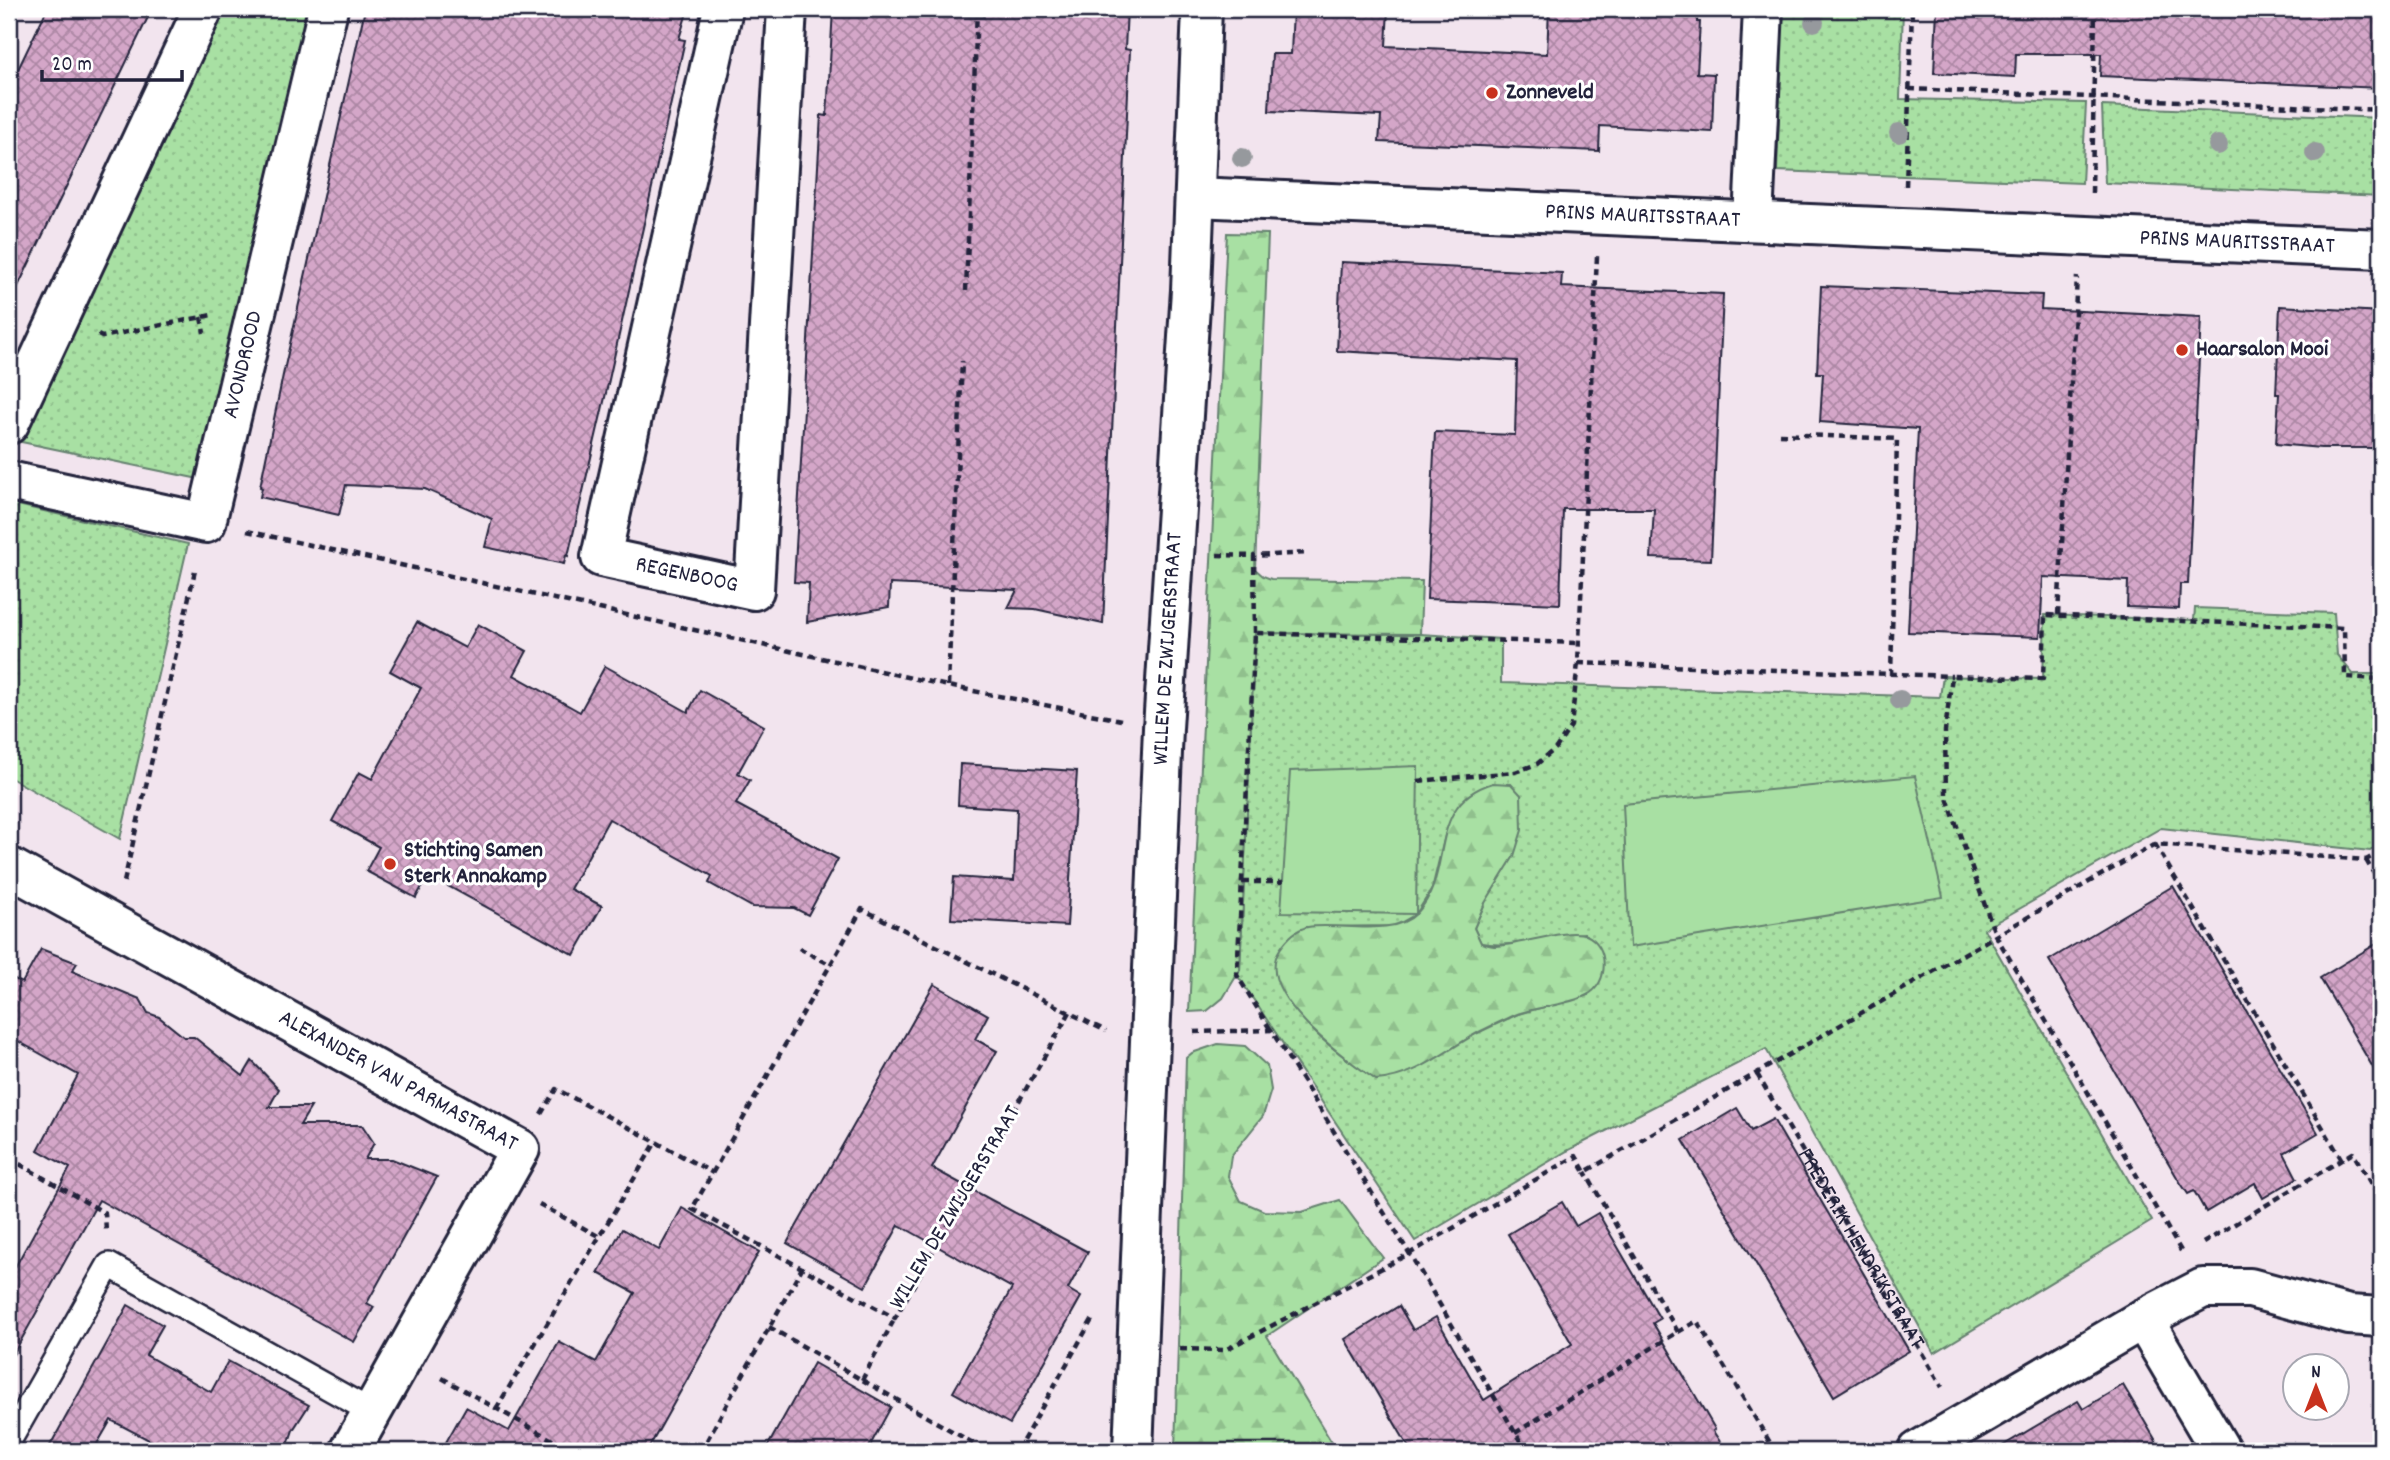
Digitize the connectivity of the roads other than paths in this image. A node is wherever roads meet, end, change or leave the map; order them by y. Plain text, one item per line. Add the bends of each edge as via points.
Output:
1 (203, 9) edge
2 (328, 9) edge
3 (723, 9) edge
4 (787, 9) edge
5 (1202, 9) edge
6 (1763, 9) edge
7 (1195, 197) junction
8 (1753, 220) junction
9 (2381, 249) edge
10 (9, 424) edge
11 (9, 481) edge
12 (9, 867) edge
13 (2381, 1317) edge
14 (2143, 1319) junction
15 (372, 1412) junction
16 (9, 1441) edge
17 (351, 1451) edge
18 (1133, 1451) edge
19 (1918, 1451) edge
20 (2221, 1451) edge

1 - 10 street
2 - 11 street, AVONDROOD via 206,523
3 - 4 street, REGENBOOG via 601,557 754,590
5 - 7 street, WILLEM DE ZWIJGERSTRAAT
6 - 8 street
7 - 8 street, PRINS MAURITSSTRAAT
7 - 18 street, WILLEM DE ZWIJGERSTRAAT via 1163,728
8 - 9 street, PRINS MAURITSSTRAAT
12 - 15 street, ALEXANDER VAN PARMASTRAAT via 520,1149
13 - 14 street via 2349,1315 2250,1288 2203,1288
14 - 19 street
14 - 20 street
15 - 16 lane via 108,1265
15 - 17 street, ALEXANDER VAN PARMASTRAAT

